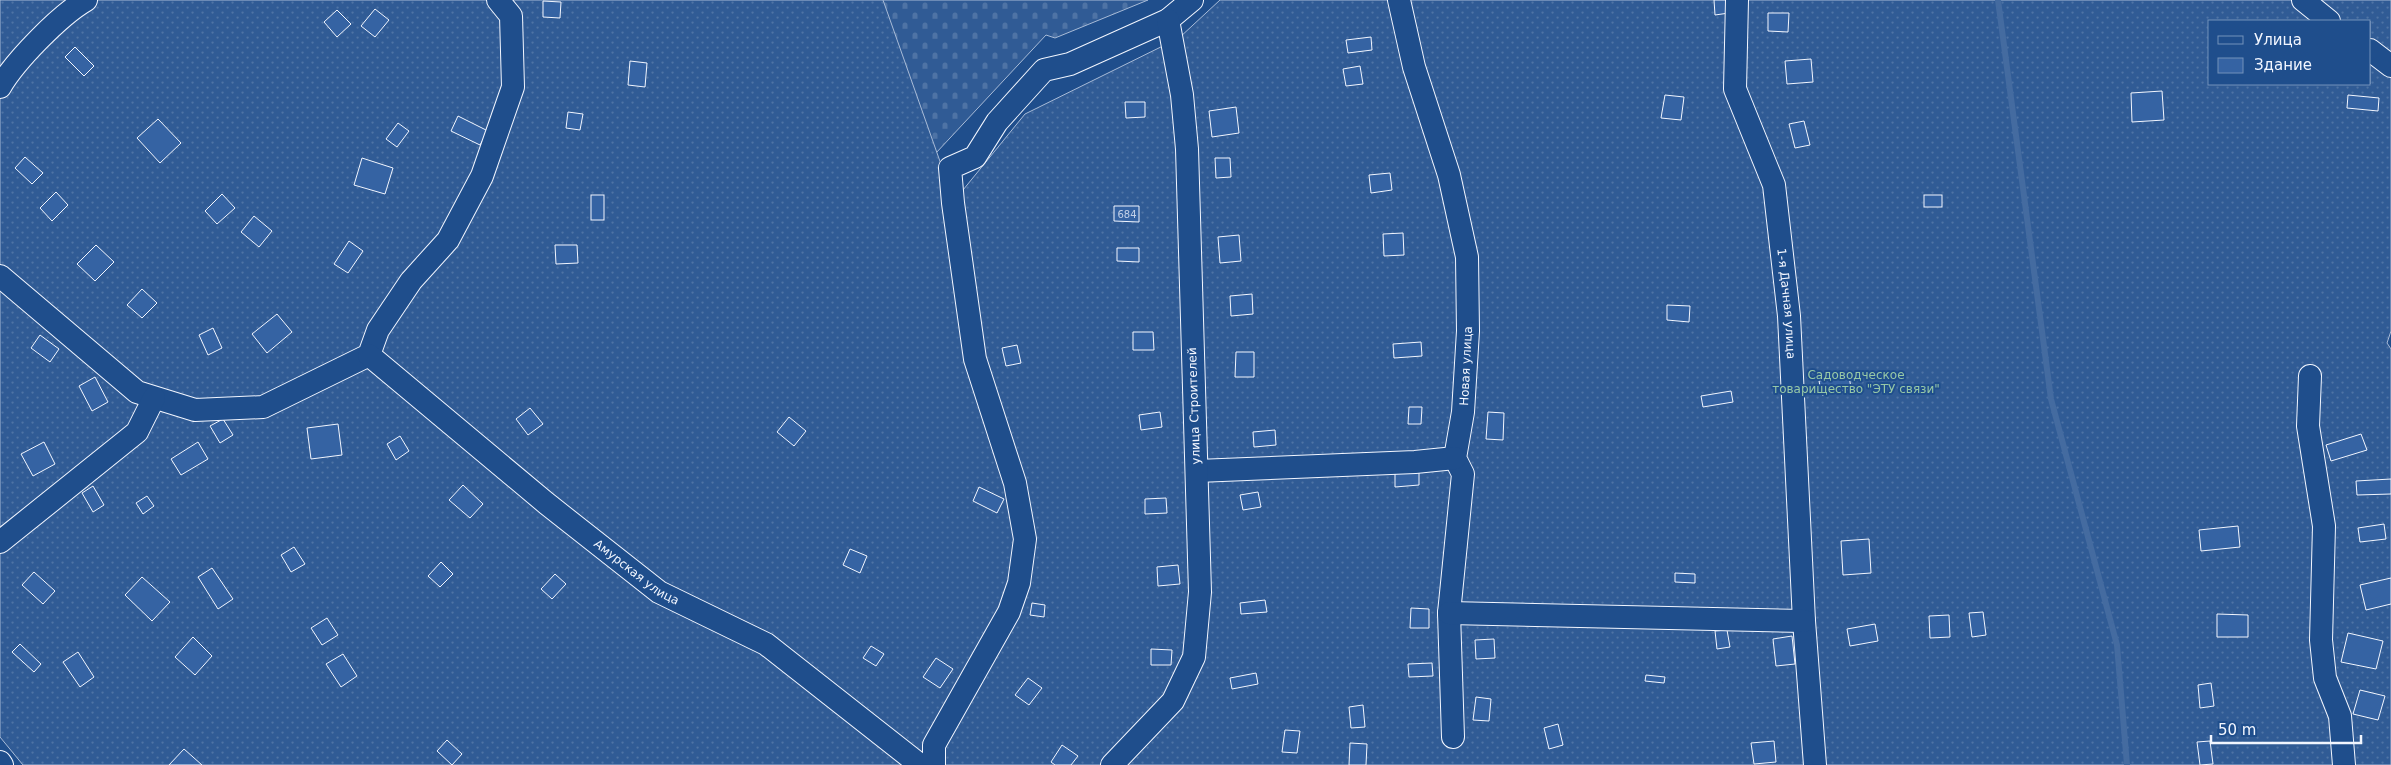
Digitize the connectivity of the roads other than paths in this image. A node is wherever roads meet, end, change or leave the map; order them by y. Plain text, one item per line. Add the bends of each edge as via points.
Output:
1 (86, 0) edge
2 (498, 0) edge
3 (1192, 0) edge
4 (1399, 0) edge
5 (1737, 0) edge
6 (2303, 0) edge
7 (1168, 20) junction
8 (2328, 20) edge
9 (2371, 51) edge
10 (2391, 66) edge
11 (0, 87) edge
12 (0, 276) edge
13 (369, 355) junction
14 (2310, 376) dead end
15 (154, 398) junction
16 (1455, 458) junction
17 (1196, 471) junction
18 (0, 542) edge
19 (1449, 613) junction
20 (1804, 621) junction
21 (1453, 737) dead end
22 (0, 762) edge
23 (2, 765) edge
24 (920, 765) edge
25 (934, 765) edge
26 (1112, 765) edge
27 (1815, 765) edge
28 (2344, 765) edge

1 - 11 street via 72,8 37,43
2 - 13 street via 511,16 513,87 482,176 448,240 411,281 378,330
3 - 7 street
4 - 16 street, Новая улица via 1414,67 1449,175 1467,257 1468,331 1463,412
5 - 20 street, 1-я Дачная улица via 1736,88 1774,185 1785,279
6 - 8 street
7 - 17 street, улица Строителей via 1182,95 1187,149
7 - 25 street via 1070,64 1044,70 997,122 975,158 950,168 952,203 975,360 1015,483 1025,538 1019,583 1009,612 934,745
9 - 10 street
12 - 15 street via 137,392
13 - 15 street via 263,407 194,410
13 - 24 street, Амурская улица via 546,503 659,592 766,644
14 - 28 street via 2308,426 2324,526 2321,640 2325,678 2340,716
15 - 18 street via 137,432
16 - 17 street
16 - 19 street, Новая улица via 1463,474
17 - 26 street, улица Строителей via 1200,592 1194,657 1173,701
19 - 20 street
19 - 21 street, Новая улица
20 - 27 street, 1-я Дачная улица
22 - 23 street

